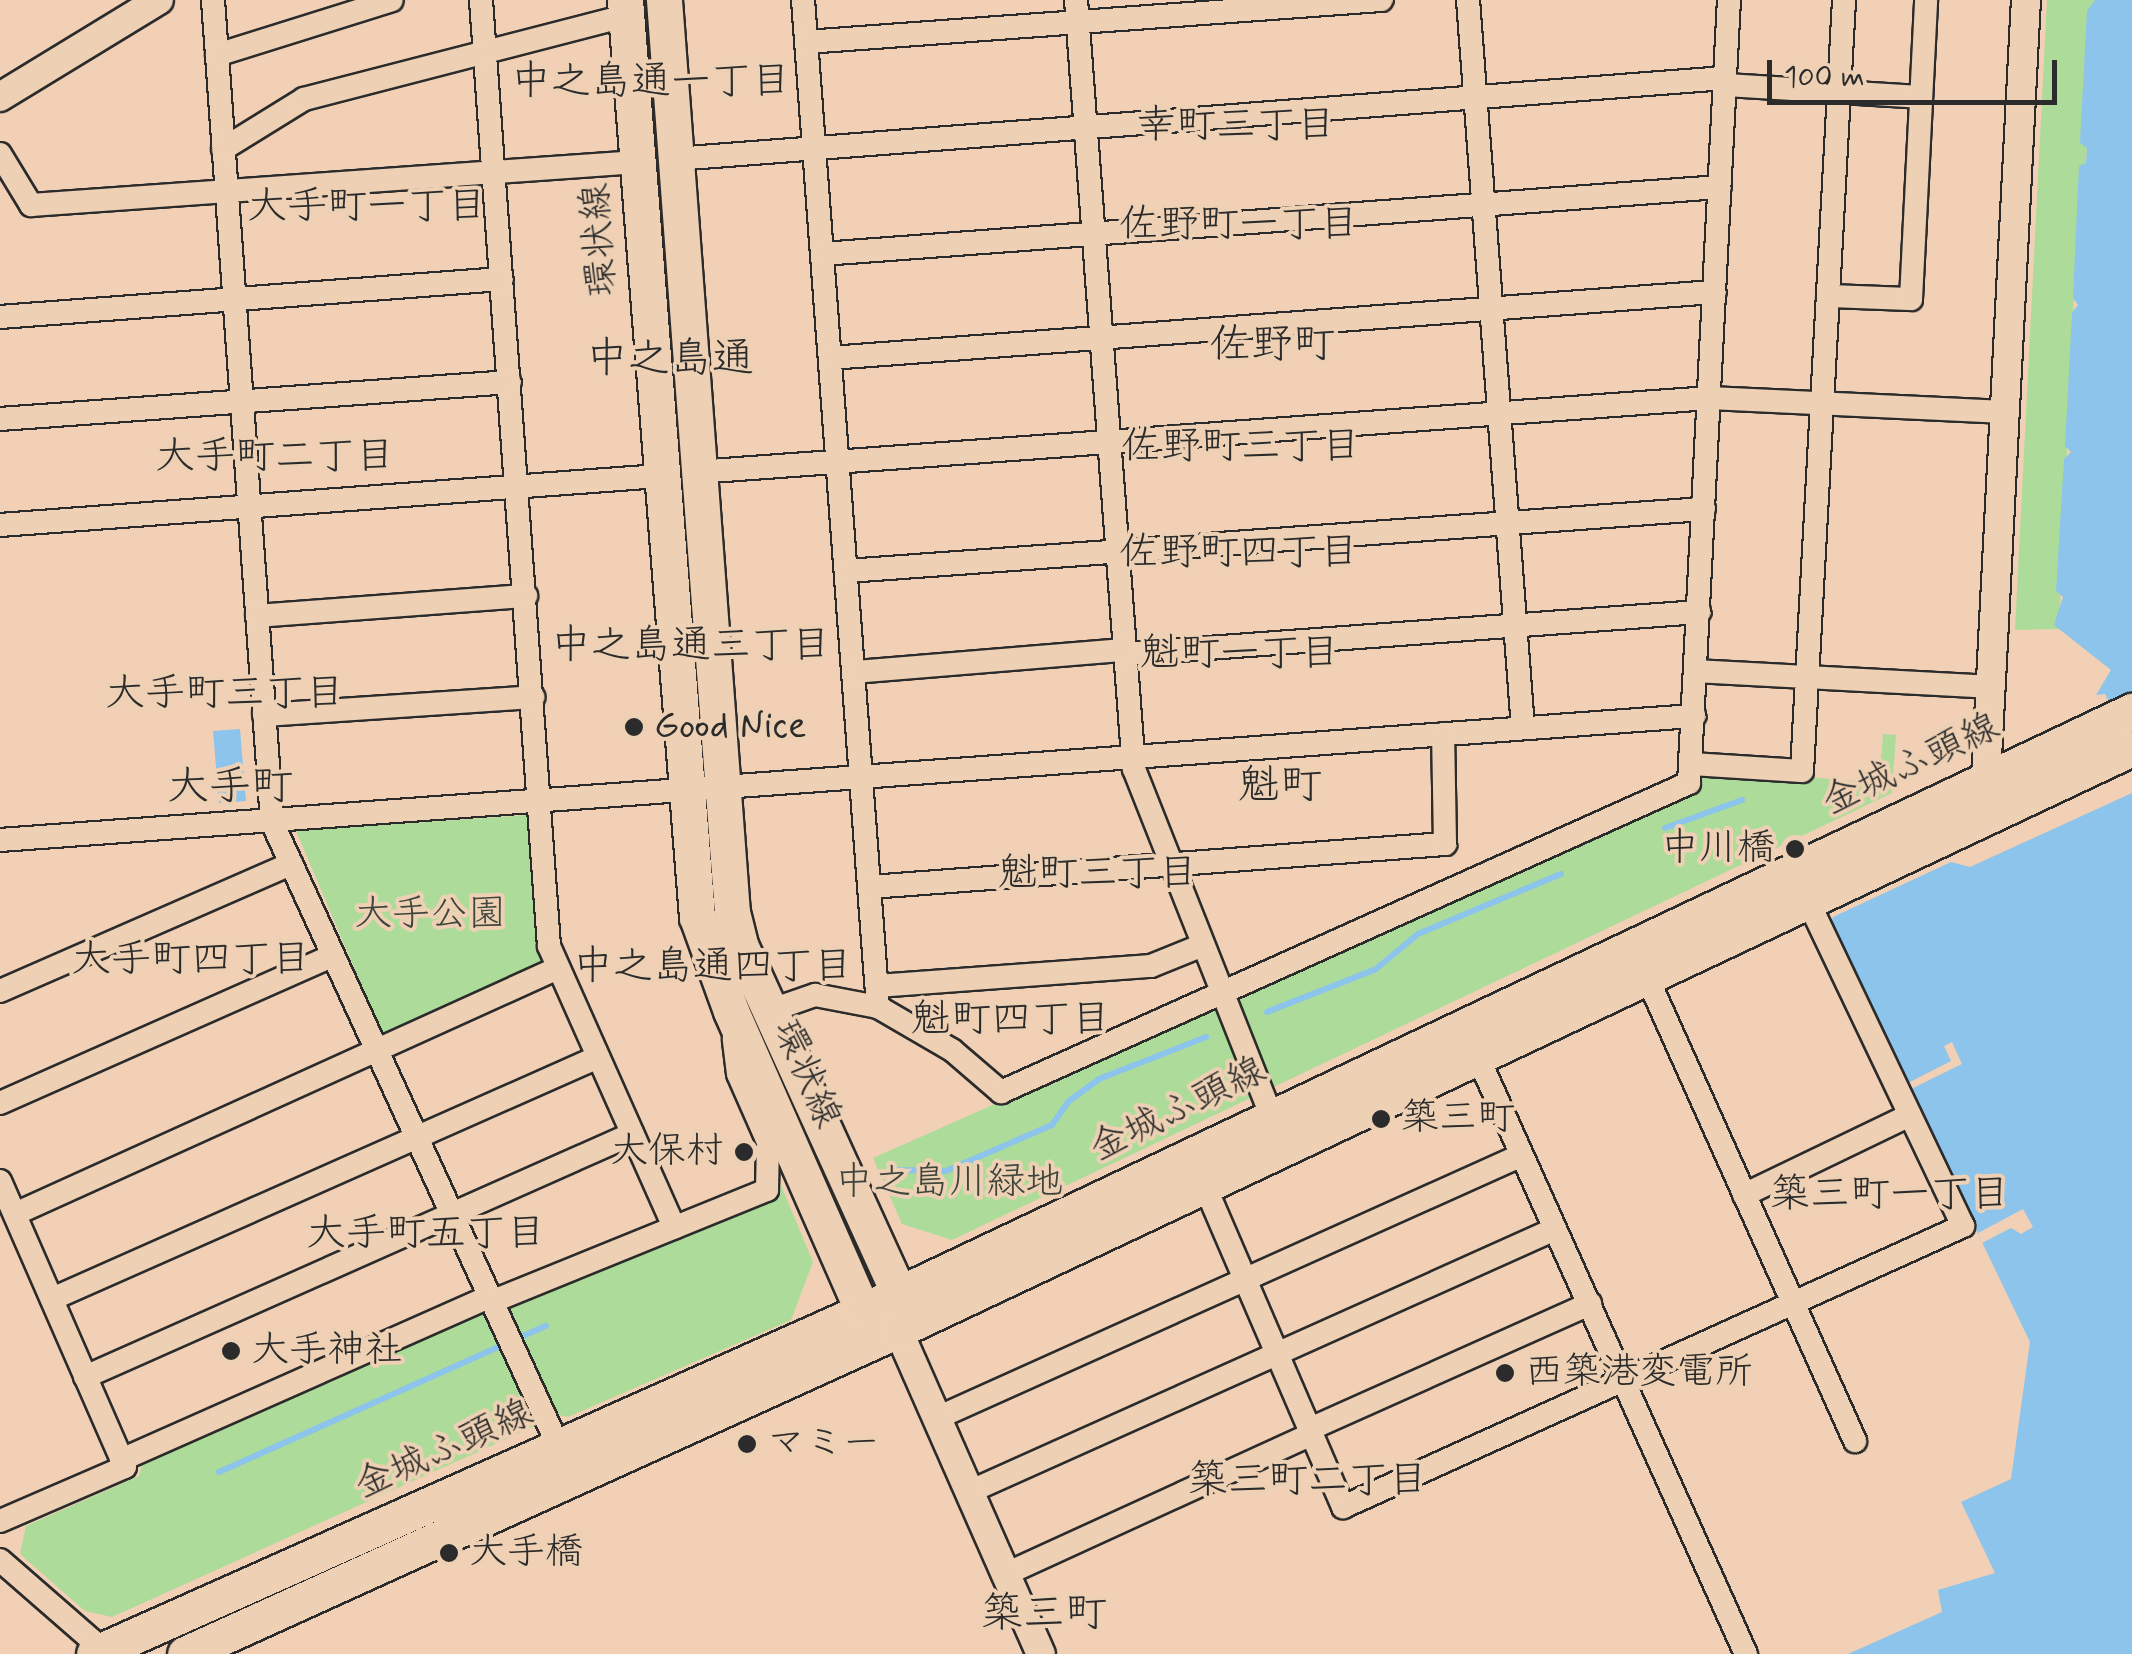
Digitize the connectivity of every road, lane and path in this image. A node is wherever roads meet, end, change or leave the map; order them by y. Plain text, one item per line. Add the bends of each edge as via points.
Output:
1 (159, 0) edge
2 (213, 0) edge
3 (392, 0) edge
4 (481, 0) edge
5 (803, 0) edge
6 (1380, 0) edge
7 (1468, 0) edge
8 (1729, 0) edge
9 (1844, 0) edge
10 (1926, 0) edge
11 (2026, 0) edge
12 (670, 1) edge
13 (625, 8) edge
14 (1076, 11) edge
15 (806, 42) junction
16 (485, 52) junction
17 (216, 56) junction
18 (1725, 81) junction
19 (1839, 92) junction
20 (0, 97) edge
21 (1476, 97) junction
22 (1921, 97) junction
23 (1086, 127) junction
24 (814, 148) junction
25 (223, 150) junction
26 (0, 154) edge
27 (675, 159) junction
28 (636, 162) junction
29 (494, 172) junction
30 (1720, 187) junction
31 (226, 191) junction
32 (1484, 205) junction
33 (1094, 234) junction
34 (822, 254) junction
35 (502, 279) junction
36 (1715, 292) junction
37 (1828, 296) junction
38 (234, 300) junction
39 (1492, 309) junction
40 (0, 317) edge
41 (1102, 338) junction
42 (830, 358) junction
43 (510, 382) junction
44 (1710, 398) junction
45 (241, 401) junction
46 (1822, 404) junction
47 (2005, 412) junction
48 (1499, 414) junction
49 (0, 419) edge
50 (1110, 442) junction
51 (838, 462) junction
52 (698, 472) junction
53 (659, 476) junction
54 (518, 487) junction
55 (248, 507) junction
56 (1704, 509) junction
57 (1508, 524) junction
58 (0, 525) edge
59 (1118, 551) junction
60 (846, 571) junction
61 (526, 596) junction
62 (1699, 612) junction
63 (256, 616) junction
64 (1515, 625) junction
65 (1126, 652) junction
66 (854, 672) junction
67 (1696, 672) junction
68 (1808, 677) junction
69 (1992, 686) junction
70 (533, 697) junction
71 (2132, 711) edge
72 (264, 715) junction
73 (1694, 716) junction
74 (1523, 728) junction
75 (1443, 734) junction
76 (2132, 748) edge
77 (1134, 758) junction
78 (1690, 764) junction
79 (2049, 767) junction
80 (863, 778) junction
81 (720, 789) junction
82 (683, 794) junction
83 (1984, 796) junction
84 (541, 803) junction
85 (272, 822) junction
86 (0, 840) edge
87 (1446, 844) junction
88 (1172, 863) junction
89 (291, 864) junction
90 (1466, 883) junction
91 (870, 887) junction
92 (1807, 899) junction
93 (1204, 945) junction
94 (332, 956) junction
95 (558, 968) junction
96 (1646, 974) junction
97 (0, 990) edge
98 (1222, 992) junction
99 (877, 996) junction
100 (769, 1010) junction
101 (731, 1011) junction
102 (378, 1052) junction
103 (1477, 1055) junction
104 (598, 1056) junction
105 (0, 1103) edge
106 (1270, 1113) junction
107 (1910, 1115) junction
108 (632, 1134) junction
109 (416, 1136) junction
110 (1522, 1156) junction
111 (0, 1181) edge
112 (1204, 1184) junction
113 (1744, 1195) junction
114 (451, 1213) junction
115 (14, 1214) junction
116 (674, 1228) junction
117 (1556, 1229) junction
118 (1246, 1280) junction
119 (898, 1292) junction
120 (52, 1299) junction
121 (1590, 1304) junction
122 (1792, 1304) junction
123 (493, 1306) junction
124 (863, 1310) junction
125 (898, 1330) junction
126 (1280, 1355) junction
127 (86, 1377) junction
128 (1624, 1380) junction
129 (937, 1418) junction
130 (1311, 1431) junction
131 (1855, 1441) dead end
132 (557, 1446) junction
133 (121, 1460) junction
134 (574, 1478) junction
135 (969, 1492) junction
136 (0, 1521) edge
137 (0, 1560) edge
138 (1006, 1574) junction
139 (98, 1652) edge
140 (185, 1654) edge
141 (1041, 1654) edge
142 (1746, 1654) edge

1 - 20 street
2 - 17 street
3 - 17 street
4 - 16 street
5 - 15 street
6 - 14 street
7 - 21 street
8 - 18 street
9 - 19 street
10 - 22 street
11 - 47 street
12 - 27 main road, 環状線
13 - 16 street
13 - 28 main road, 環状線
14 - 15 street
14 - 23 street
15 - 24 street
16 - 25 street via 304,98
16 - 29 street
17 - 25 street
18 - 19 street
18 - 21 street
18 - 30 street
19 - 22 street
19 - 37 street
21 - 23 street
21 - 32 street
22 - 37 street via 1912,300
23 - 24 street
23 - 33 street
24 - 27 street
24 - 34 street
25 - 31 street
26 - 31 street via 31,205
27 - 52 main road, 環状線
28 - 29 street
28 - 53 main road, 環状線
29 - 31 street
29 - 35 street
30 - 32 street
30 - 36 street
31 - 38 street
32 - 33 street
32 - 39 street
33 - 34 street
33 - 41 street
34 - 42 street
35 - 38 street
35 - 43 street
36 - 39 street
36 - 44 street
37 - 46 street
38 - 40 street
38 - 45 street
39 - 41 street
39 - 48 street
41 - 42 street
41 - 50 street
42 - 51 street
43 - 45 street
43 - 54 street
44 - 46 street
44 - 48 street
44 - 56 street
45 - 49 street
45 - 55 street
46 - 47 street
46 - 68 street
47 - 69 street
48 - 50 street
48 - 57 street
50 - 51 street
50 - 59 street
51 - 52 street
51 - 60 street
52 - 81 main road, 環状線
53 - 54 street
53 - 82 main road, 環状線
54 - 55 street
54 - 61 street
55 - 58 street
55 - 63 street
56 - 57 street
56 - 62 street
57 - 59 street
57 - 64 street
59 - 60 street
59 - 65 street
60 - 66 street
61 - 63 street
61 - 70 street
62 - 64 street
62 - 67 street
63 - 72 street
64 - 65 street
64 - 74 street
65 - 66 street
65 - 77 street
66 - 80 street
67 - 68 street
67 - 73 street
68 - 69 street
68 - 78 street via 1802,772
69 - 83 street
70 - 72 street
70 - 84 street
71 - 79 main road, 金城ふ頭線
72 - 85 street
73 - 74 street
73 - 78 street
74 - 75 street
75 - 77 street
75 - 87 street
76 - 79 main road, 金城ふ頭線
77 - 80 street
77 - 88 street
78 - 90 street via 1689,783
79 - 83 main road, 金城ふ頭線
80 - 81 street
80 - 91 street
81 - 82 street
81 - 100 main road, 環状線 via 732,912
82 - 84 street
82 - 101 main road, 環状線 via 697,917
83 - 92 main road, 金城ふ頭線
83 - 106 main road, 金城ふ頭線
84 - 85 street
84 - 95 street via 548,946
85 - 86 street
85 - 89 street
87 - 88 street
87 - 90 street
88 - 91 street
88 - 93 street
89 - 94 street
89 - 97 street
90 - 98 street
91 - 99 street
92 - 96 main road, 金城ふ頭線
92 - 107 street
93 - 98 street
93 - 99 street via 1151,966
94 - 102 street
94 - 105 street
95 - 102 street
95 - 104 street
96 - 103 main road, 金城ふ頭線
96 - 113 street
98 - 99 street via 1000,1092
98 - 106 street
99 - 100 street via 815,994
100 - 119 main road, 環状線
101 - 116 street via 738,1074 768,1142 767,1190
101 - 124 main road, 環状線
102 - 109 street
102 - 115 street
103 - 110 street
103 - 112 main road, 金城ふ頭線
104 - 108 street
104 - 109 street
106 - 119 main road, 金城ふ頭線
107 - 113 street
107 - 122 street via 1963,1226
108 - 114 street
108 - 116 street
109 - 114 street
109 - 120 street
110 - 117 street
110 - 118 street
111 - 115 street
112 - 118 street
112 - 125 main road, 金城ふ頭線
113 - 122 street
114 - 123 street
114 - 127 street
115 - 120 street
116 - 123 street
117 - 121 street
117 - 126 street
118 - 126 street
118 - 129 street
119 - 124 main road, 金城ふ頭線
119 - 125 main road, 環状線
120 - 127 street
121 - 128 street
121 - 130 street
122 - 128 street
122 - 131 street
123 - 132 street
123 - 133 street
124 - 125 main road
124 - 132 main road, 金城ふ頭線
125 - 129 street
125 - 134 main road, 金城ふ頭線
126 - 130 street
126 - 135 street
127 - 133 street
128 - 130 street via 1343,1507
128 - 142 street
129 - 135 street
130 - 138 street
132 - 134 street
132 - 139 main road, 金城ふ頭線
133 - 136 street via 124,1467
134 - 140 main road, 金城ふ頭線
135 - 138 street
137 - 139 street
138 - 141 street

